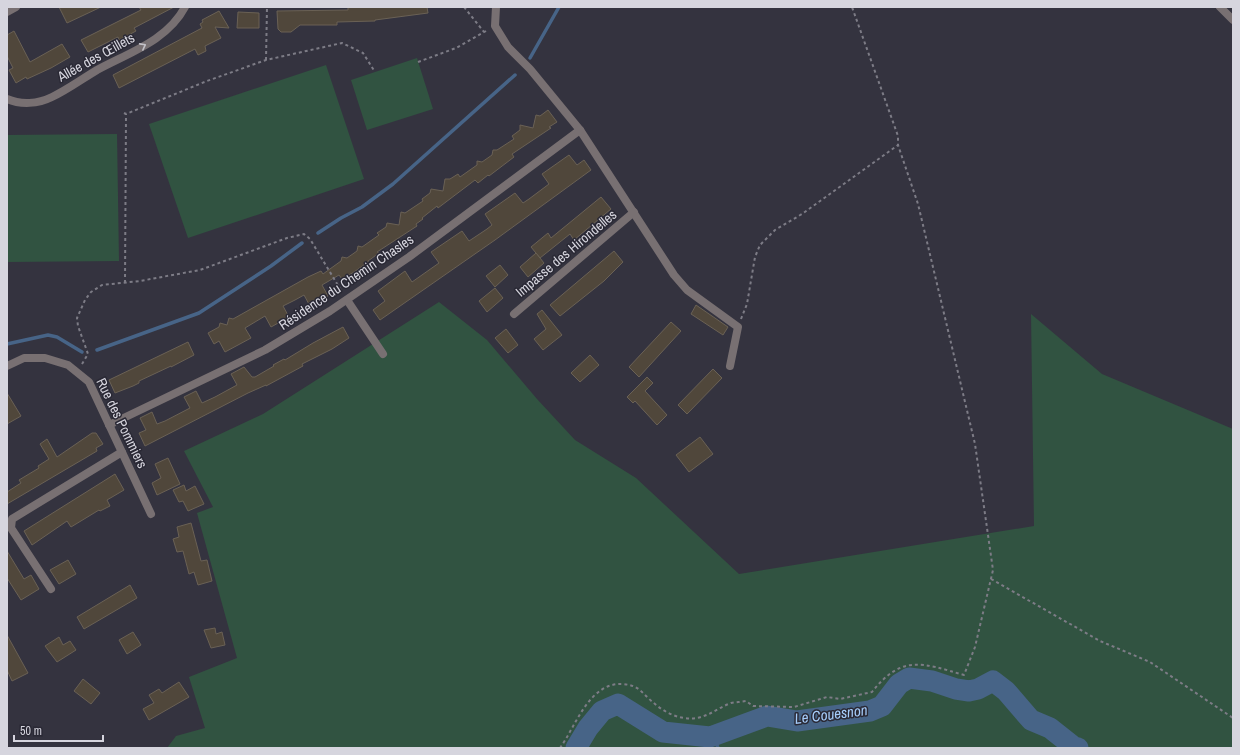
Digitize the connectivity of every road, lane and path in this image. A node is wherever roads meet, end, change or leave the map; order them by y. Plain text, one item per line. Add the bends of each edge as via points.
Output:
1 (16, 7) edge
2 (185, 7) edge
3 (267, 7) edge
4 (464, 7) edge
5 (496, 7) edge
6 (852, 7) edge
7 (1220, 7) edge
8 (7, 12) edge
9 (1233, 20) edge
10 (495, 26) junction
11 (484, 32) junction
12 (266, 60) junction
13 (418, 62) dead end
14 (375, 72) dead end
15 (7, 99) edge
16 (580, 130) junction
17 (898, 145) junction
18 (634, 212) junction
19 (125, 283) junction
20 (347, 300) junction
21 (514, 314) dead end
22 (738, 328) junction
23 (383, 354) dead end
24 (7, 366) edge
25 (730, 366) dead end
26 (77, 371) junction
27 (109, 425) junction
28 (122, 452) junction
29 (151, 514) dead end
30 (991, 579) junction
31 (51, 589) dead end
32 (1233, 718) edge
33 (560, 748) edge

1 - 8 street
15 -> 2 street, Allée des Œillets via 16,103 28,103 51,98 161,36 173,26
3 - 12 path
4 - 11 path
5 - 10 street
6 - 17 path via 895,128
7 - 9 street
10 - 11 path
10 - 16 street via 508,47
11 - 13 path via 456,48
12 - 14 path via 342,43 363,53
12 - 19 path via 125,114
16 - 18 street
16 - 20 street, Résidence du Chemin Chasles
17 - 22 path via 802,214 775,230 760,245 755,258 747,304
17 - 30 path via 918,204 975,444 993,570
18 - 21 street, Impasse des Hirondelles
18 - 22 street via 674,276 688,290
19 - 20 path via 200,270 304,234 310,239
19 - 26 path via 102,285 91,292 80,308 76,318 88,354
20 - 23 street
20 - 27 street, Résidence du Chemin Chasles via 265,350
22 - 25 street
24 - 26 street, Rue des Pommiers via 24,358 46,358 68,365
26 - 27 street, Rue des Pommiers via 89,382
27 - 28 street, Rue des Pommiers
28 - 29 street, Rue des Pommiers
28 - 31 street via 12,519 11,528
30 - 32 path via 1100,641 1150,662
30 - 33 path via 975,647 964,675 936,667 911,664 896,669 872,692 840,699 827,697 794,707 753,706 746,701 732,703 703,717 690,718 673,715 632,685 614,684 602,688 584,708

